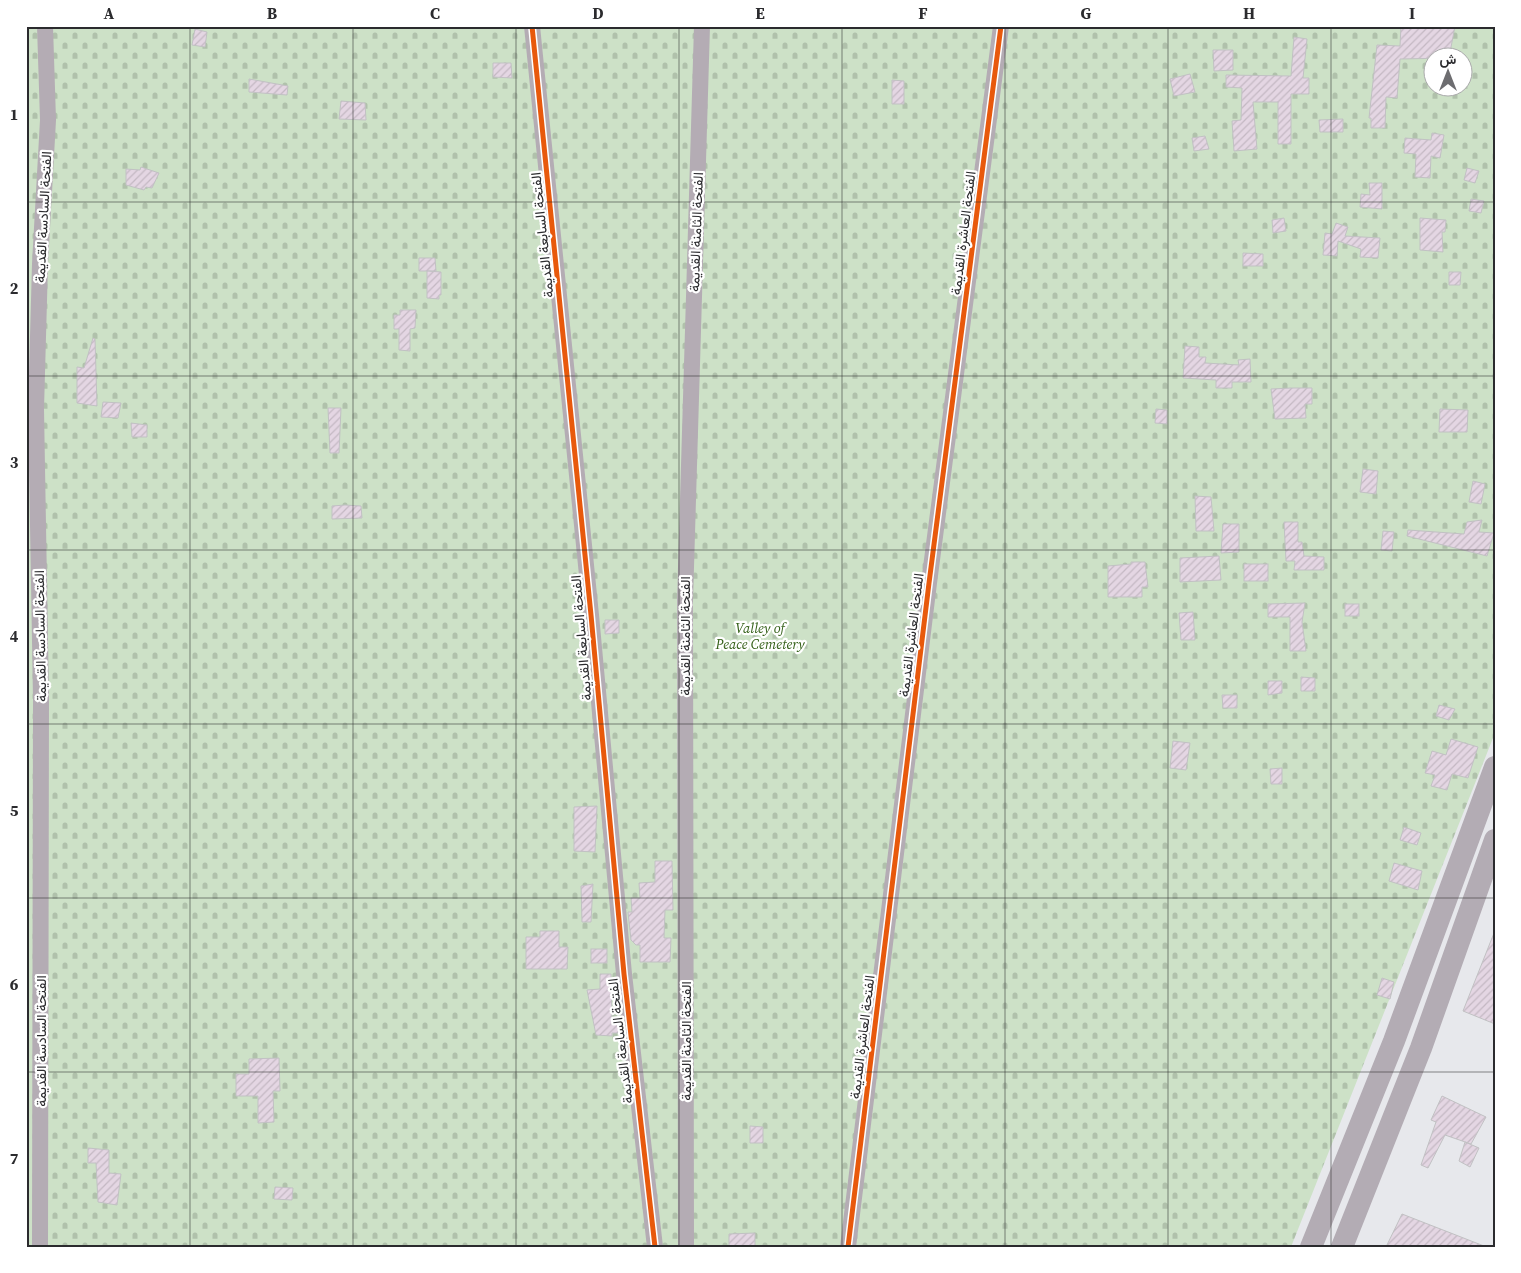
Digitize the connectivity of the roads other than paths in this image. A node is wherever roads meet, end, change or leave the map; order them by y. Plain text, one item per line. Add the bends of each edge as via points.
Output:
1 (45, 26) edge
2 (532, 26) edge
3 (702, 26) edge
4 (1001, 26) edge
5 (1495, 767) edge
6 (1495, 840) edge
7 (40, 1247) edge
8 (655, 1247) edge
9 (686, 1247) edge
10 (848, 1247) edge
11 (1311, 1247) edge
12 (1342, 1247) edge

1 - 7 street, الفتحة السادسة القديمة via 48,120 36,410 41,699
2 - 8 street, الفتحة السابعة القديمة via 624,974
3 - 9 street, الفتحة الثامنة القديمة via 685,601
4 - 10 street, الفتحة العاشرة القديمة
5 - 11 main road via 1394,1042
6 - 12 main road via 1421,1048

